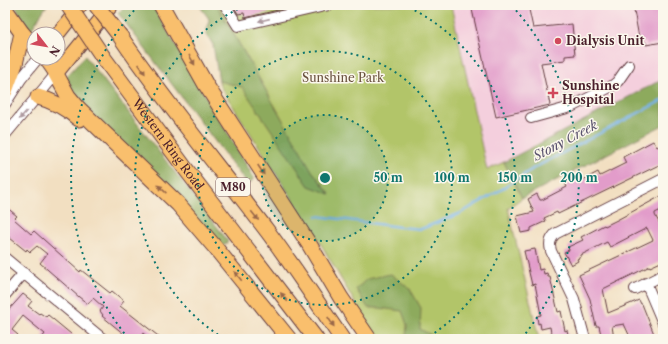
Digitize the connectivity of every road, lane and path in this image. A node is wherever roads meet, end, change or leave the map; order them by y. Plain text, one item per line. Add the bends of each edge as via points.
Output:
1 (68, 5) edge
2 (81, 5) edge
3 (96, 5) edge
4 (112, 5) edge
5 (161, 5) edge
6 (166, 5) edge
7 (225, 5) edge
8 (329, 5) edge
9 (5, 9) edge
10 (64, 26) edge
11 (173, 26) junction
12 (22, 33) junction
13 (26, 37) edge
14 (629, 65) dead end
15 (32, 66) edge
16 (50, 66) edge
17 (56, 74) junction
18 (5, 91) edge
19 (38, 97) junction
20 (5, 104) edge
21 (531, 118) dead end
22 (5, 135) edge
23 (146, 174) junction
24 (663, 179) edge
25 (5, 258) edge
26 (24, 273) junction
27 (659, 277) dead end
28 (646, 283) junction
29 (635, 289) dead end
30 (5, 295) edge
31 (663, 323) edge
32 (103, 339) edge
33 (289, 339) edge
34 (316, 339) edge
35 (342, 339) edge
36 (369, 339) edge
37 (584, 339) edge

34 -> 1 highway, Western Ring Road / M80, bridge via 185,168
2 - 10 main road
3 -> 35 highway, Western Ring Road / M80, bridge via 263,226
4 - 17 main road
5 - 11 highway
6 - 11 highway
8 -> 7 street via 238,26
9 - 12 highway
11 -> 36 highway via 206,85
12 - 13 highway
12 - 18 highway via 15,64
14 - 21 street via 612,86 571,107
15 - 20 street
16 - 17 main road
17 - 19 street
17 - 23 highway via 68,96 79,109
19 -> 22 street
19 - 23 highway via 68,109
33 -> 23 highway via 178,204
24 - 37 street via 555,234 550,241 551,252 574,299
25 - 26 street
26 - 30 street
26 - 32 street
27 - 28 street
28 - 29 street
28 - 31 street

